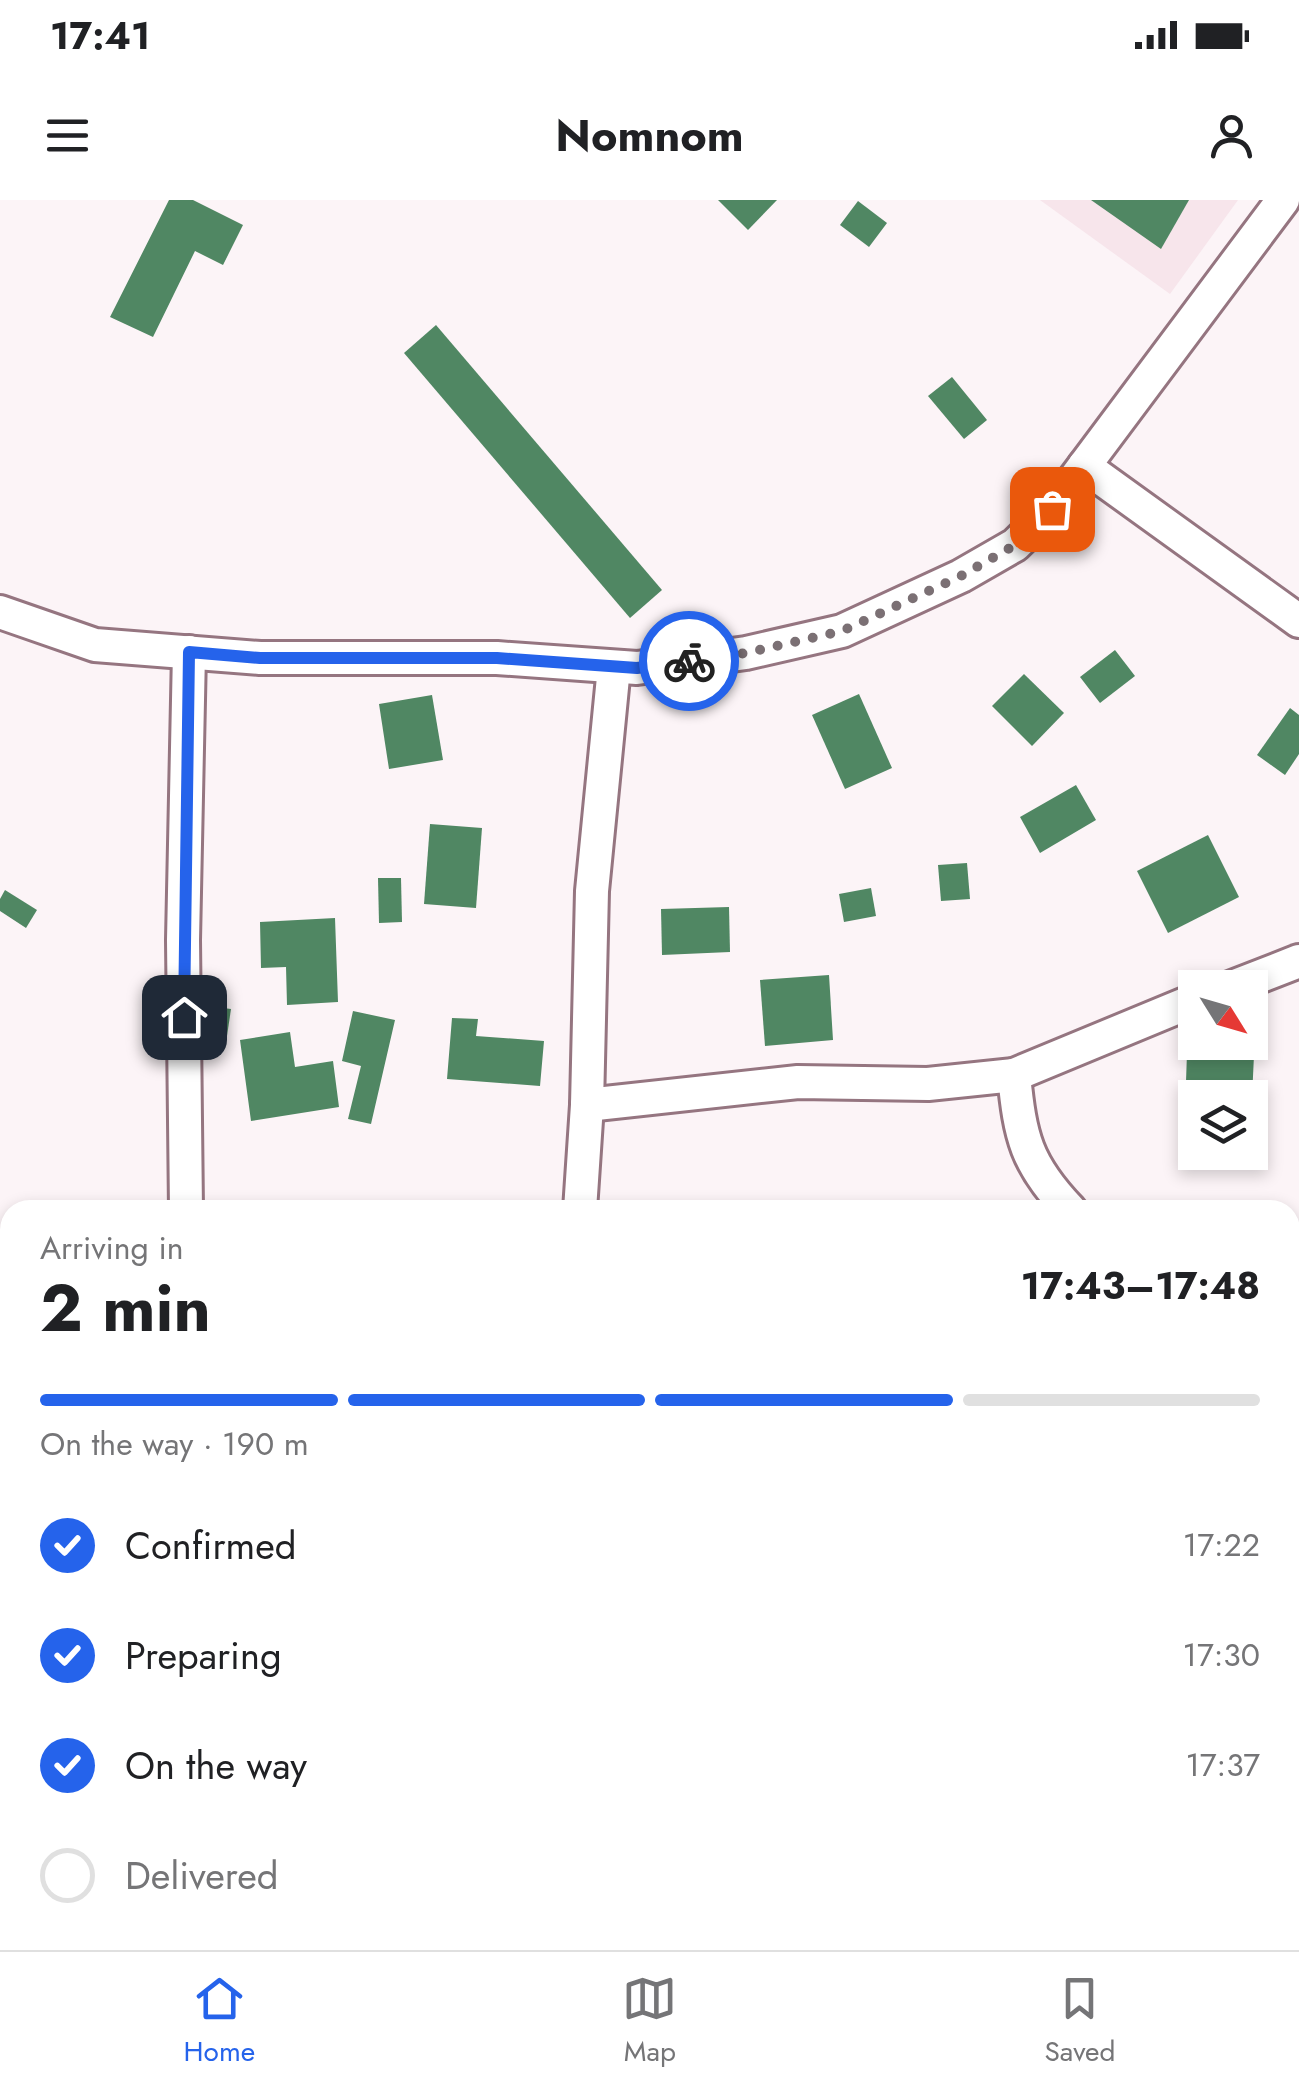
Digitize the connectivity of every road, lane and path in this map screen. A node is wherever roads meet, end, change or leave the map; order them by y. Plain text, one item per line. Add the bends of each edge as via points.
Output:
1 (1283, 200) edge
2 (1084, 466) junction
3 (0, 612) edge
4 (1299, 620) edge
5 (189, 652) junction
6 (614, 667) junction
7 (1299, 961) edge
8 (1268, 973) edge
9 (1178, 1007) edge
10 (1014, 1074) junction
11 (587, 1105) junction
12 (186, 1200) edge
13 (581, 1200) edge
14 (1061, 1200) edge

1 - 2 street
2 - 4 street
2 - 6 street via 1015,545 842,631 746,653
3 - 5 street via 95,645
5 - 6 street
5 - 12 street
6 - 11 street via 592,891
7 - 8 street
9 - 10 street
10 - 11 street via 928,1084 798,1082
10 - 14 street via 1022,1140
11 - 13 street

